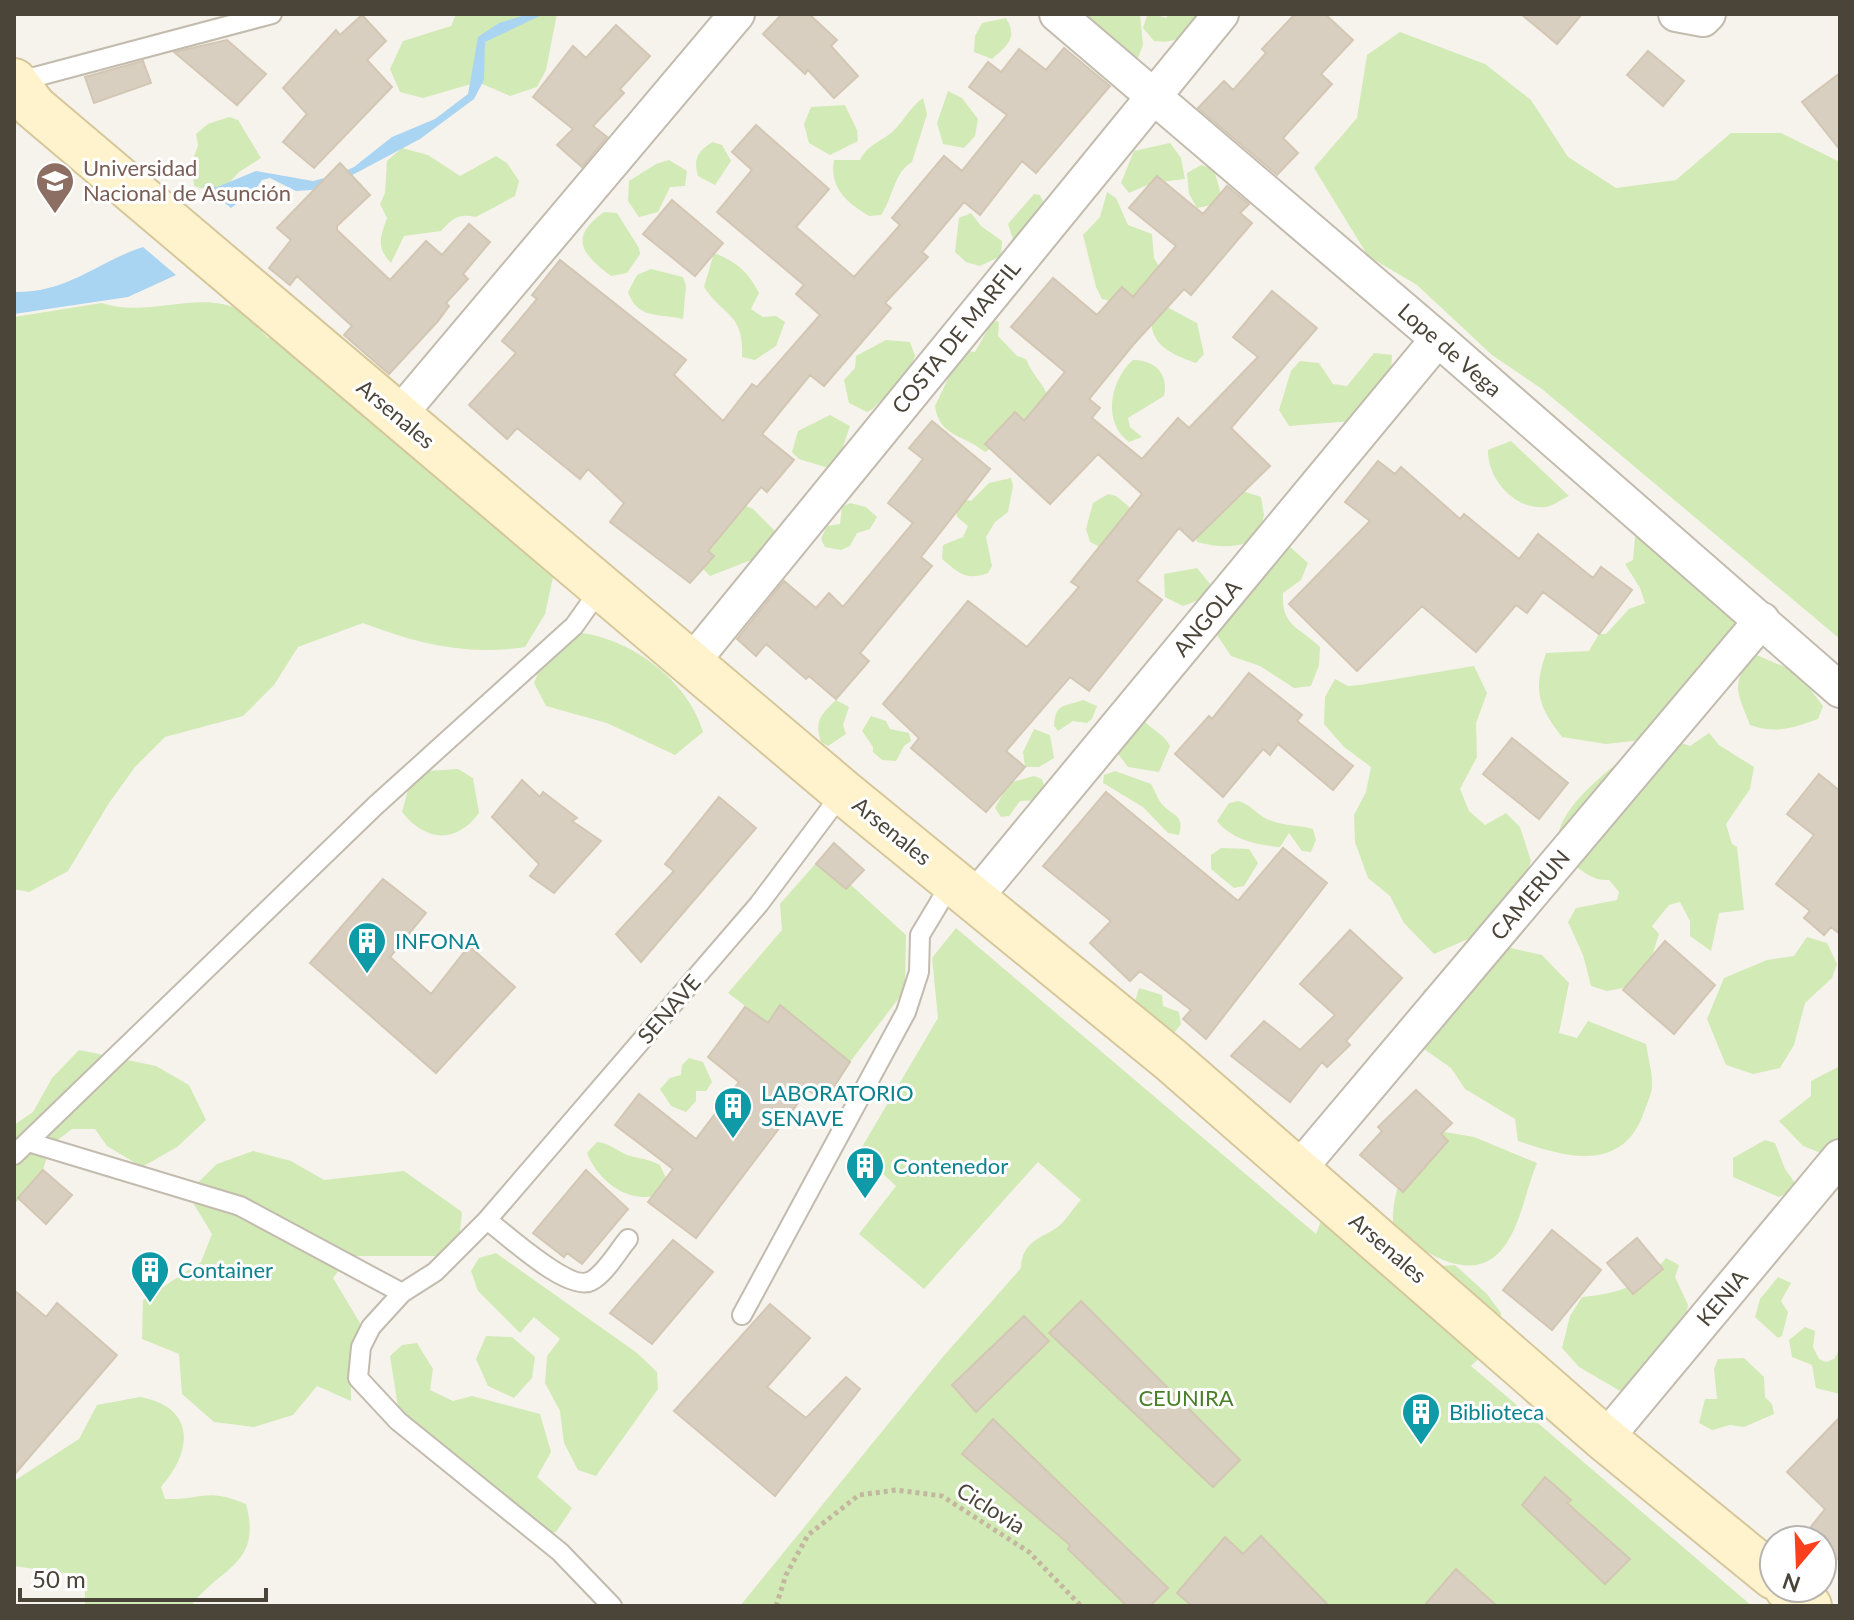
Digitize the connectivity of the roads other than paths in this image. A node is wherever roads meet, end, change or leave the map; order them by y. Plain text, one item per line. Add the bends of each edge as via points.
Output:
1 (272, 14) edge
2 (737, 14) edge
3 (1057, 14) edge
4 (1221, 14) edge
5 (1676, 14) edge
6 (1708, 14) edge
7 (14, 82) edge
8 (1151, 96) junction
9 (1438, 339) junction
10 (398, 416) junction
11 (602, 587) junction
12 (1762, 620) junction
13 (692, 662) junction
14 (1840, 690) edge
15 (843, 792) junction
16 (964, 889) junction
17 (28, 1142) junction
18 (14, 1155) edge
19 (1840, 1157) edge
20 (1298, 1170) junction
21 (487, 1220) junction
22 (628, 1239) dead end
23 (402, 1293) junction
24 (742, 1315) dead end
25 (1605, 1439) junction
26 (1758, 1564) edge
27 (612, 1606) edge

1 - 7 lane
2 - 10 street
3 - 8 street, Lope de Vega
4 - 8 street, COSTA DE MARFIL
5 - 6 street via 1703,19
7 - 10 main road, Arsenales via 34,107
8 - 9 street, Lope de Vega
8 - 13 street, COSTA DE MARFIL
9 - 12 street, Lope de Vega
9 - 16 street, ANGOLA
10 - 11 main road, Arsenales
11 - 13 main road, Arsenales
11 - 17 lane via 574,626 375,806
12 - 14 street, Lope de Vega
12 - 20 street, CAMERUN
13 - 15 main road, Arsenales
15 - 16 main road, Arsenales
15 - 21 lane, SENAVE via 759,904
16 - 20 main road, Arsenales
16 - 24 lane via 920,935 919,972 906,1012
17 - 18 lane
17 - 23 lane via 240,1206
19 - 25 street, KENIA
20 - 25 main road, Arsenales
21 - 22 lane via 564,1278 581,1284 593,1280
21 - 23 lane, SENAVE via 435,1272
23 - 27 lane, SENAVE via 371,1327 361,1347 358,1378 398,1421 560,1552
25 - 26 main road, Arsenales

